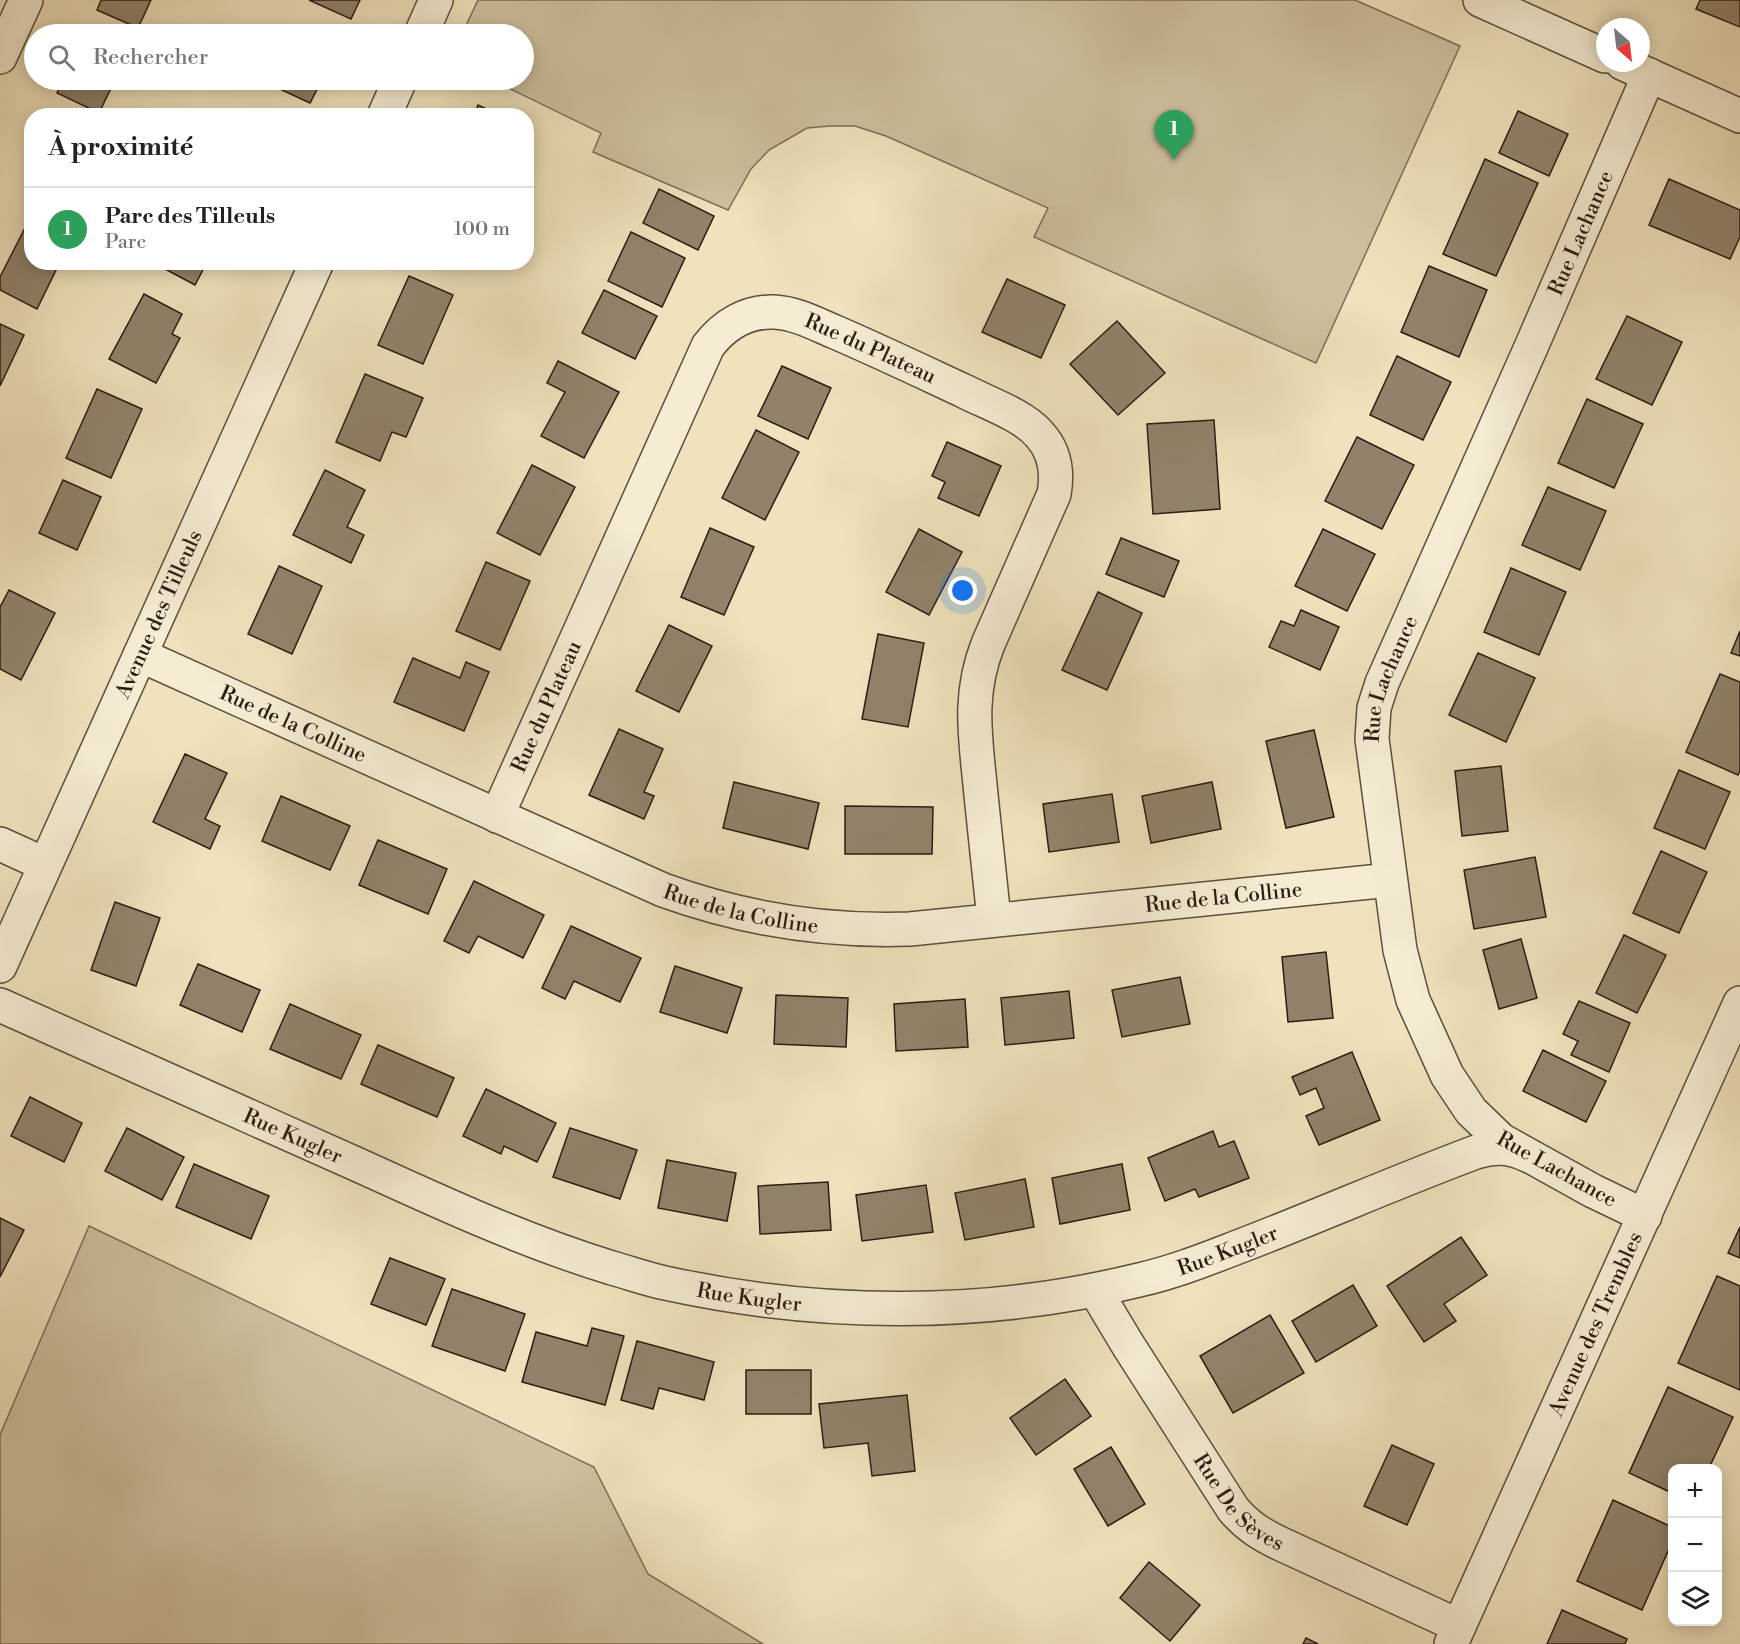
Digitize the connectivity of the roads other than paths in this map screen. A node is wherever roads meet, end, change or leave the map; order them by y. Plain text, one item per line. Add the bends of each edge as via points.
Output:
1 (26, 0) edge
2 (436, 0) edge
3 (1480, 0) edge
4 (425, 24) edge
5 (1596, 52) edge
6 (0, 57) edge
7 (1634, 72) edge
8 (1642, 72) edge
9 (396, 90) edge
10 (388, 108) edge
11 (1740, 116) edge
12 (313, 270) edge
13 (140, 655) junction
14 (497, 816) junction
15 (0, 844) edge
16 (44, 864) junction
17 (1390, 880) junction
18 (994, 919) junction
19 (0, 966) edge
20 (1740, 1003) edge
21 (0, 1005) edge
22 (1527, 1155) junction
23 (1645, 1216) junction
24 (1095, 1290) junction
25 (1455, 1635) edge

1 - 6 street
2 - 4 street
3 - 5 street
7 - 17 street, Rue Lachance via 1377,695 1372,739
8 - 11 street
9 - 10 street
12 - 13 street, Avenue des Tilleuls
13 - 14 street, Rue de la Colline
13 - 16 street, Avenue des Tilleuls
14 - 18 street, Rue de la Colline via 663,890 753,916 879,930
14 - 18 street, Rue du Plateau via 708,346 724,329 744,317 766,312 789,314 890,356 1017,417 1037,431 1054,460 1054,494 988,644 975,693
15 - 16 street
16 - 19 street, Avenue des Tilleuls
17 - 18 street, Rue de la Colline
17 - 22 street, Rue Lachance via 1400,950 1413,1000 1442,1065 1480,1122
20 - 23 street, Avenue des Trembles
21 - 24 street, Rue Kugler via 467,1214 561,1252 662,1283 753,1298 853,1308 958,1308
22 - 23 street, Rue Lachance
22 - 24 street, Rue Kugler via 1497,1148 1476,1152 1191,1264
23 - 25 street, Avenue des Trembles
24 - 25 street, Rue De Sèves via 1220,1490 1247,1525

